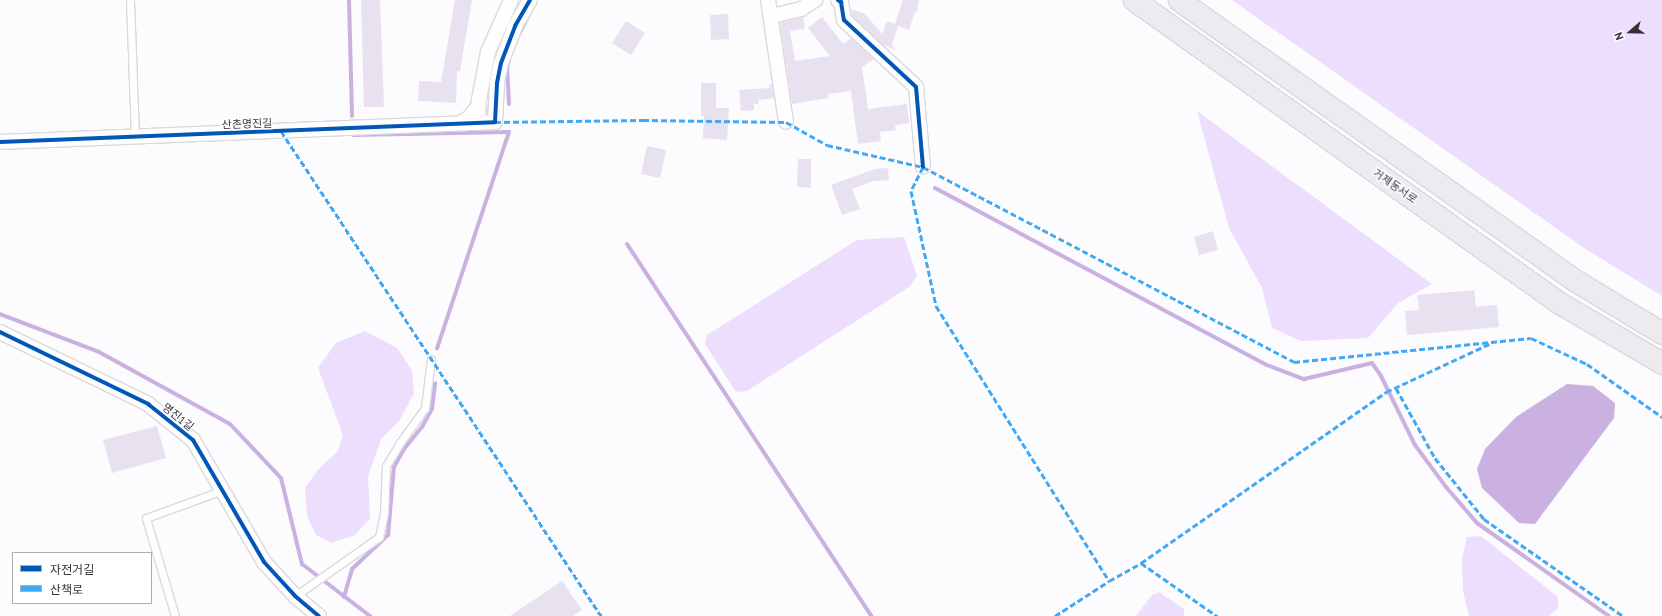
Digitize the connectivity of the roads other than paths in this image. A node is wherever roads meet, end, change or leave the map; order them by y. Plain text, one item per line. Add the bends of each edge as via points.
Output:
1 (130, 0) edge
2 (512, 0) edge
3 (530, 0) edge
4 (768, 0) edge
5 (815, 0) edge
6 (838, 0) edge
7 (1134, 0) edge
8 (1179, 0) edge
9 (771, 16) junction
10 (479, 98) junction
11 (786, 122) dead end
12 (478, 123) junction
13 (447, 124) junction
14 (135, 137) junction
15 (0, 142) edge
16 (923, 167) dead end
17 (0, 332) edge
18 (1662, 333) edge
19 (431, 360) dead end
20 (1662, 363) edge
21 (223, 490) junction
22 (295, 596) junction
23 (175, 616) edge
24 (319, 616) edge

1 - 14 lane
2 - 10 street via 488,52
3 - 12 street, 산촌명진길 via 515,26 501,63 497,82 495,122
4 - 9 street
5 - 9 street via 801,9
6 - 16 street via 841,2 844,20 916,87
7 - 20 main road, 거제동서로 via 1558,302
8 - 18 main road via 1576,281
9 - 11 street
10 - 12 street
10 - 13 lane via 466,115
12 - 13 street, 산촌명진길
13 - 14 street, 산촌명진길
14 - 15 street, 산촌명진길
17 - 21 street, 명진1길 via 148,404 193,440
19 - 22 lane via 425,408 386,466 384,513 378,537
21 - 22 street, 명진1길 via 264,562
21 - 23 lane via 146,518
22 - 24 street, 명진1길

